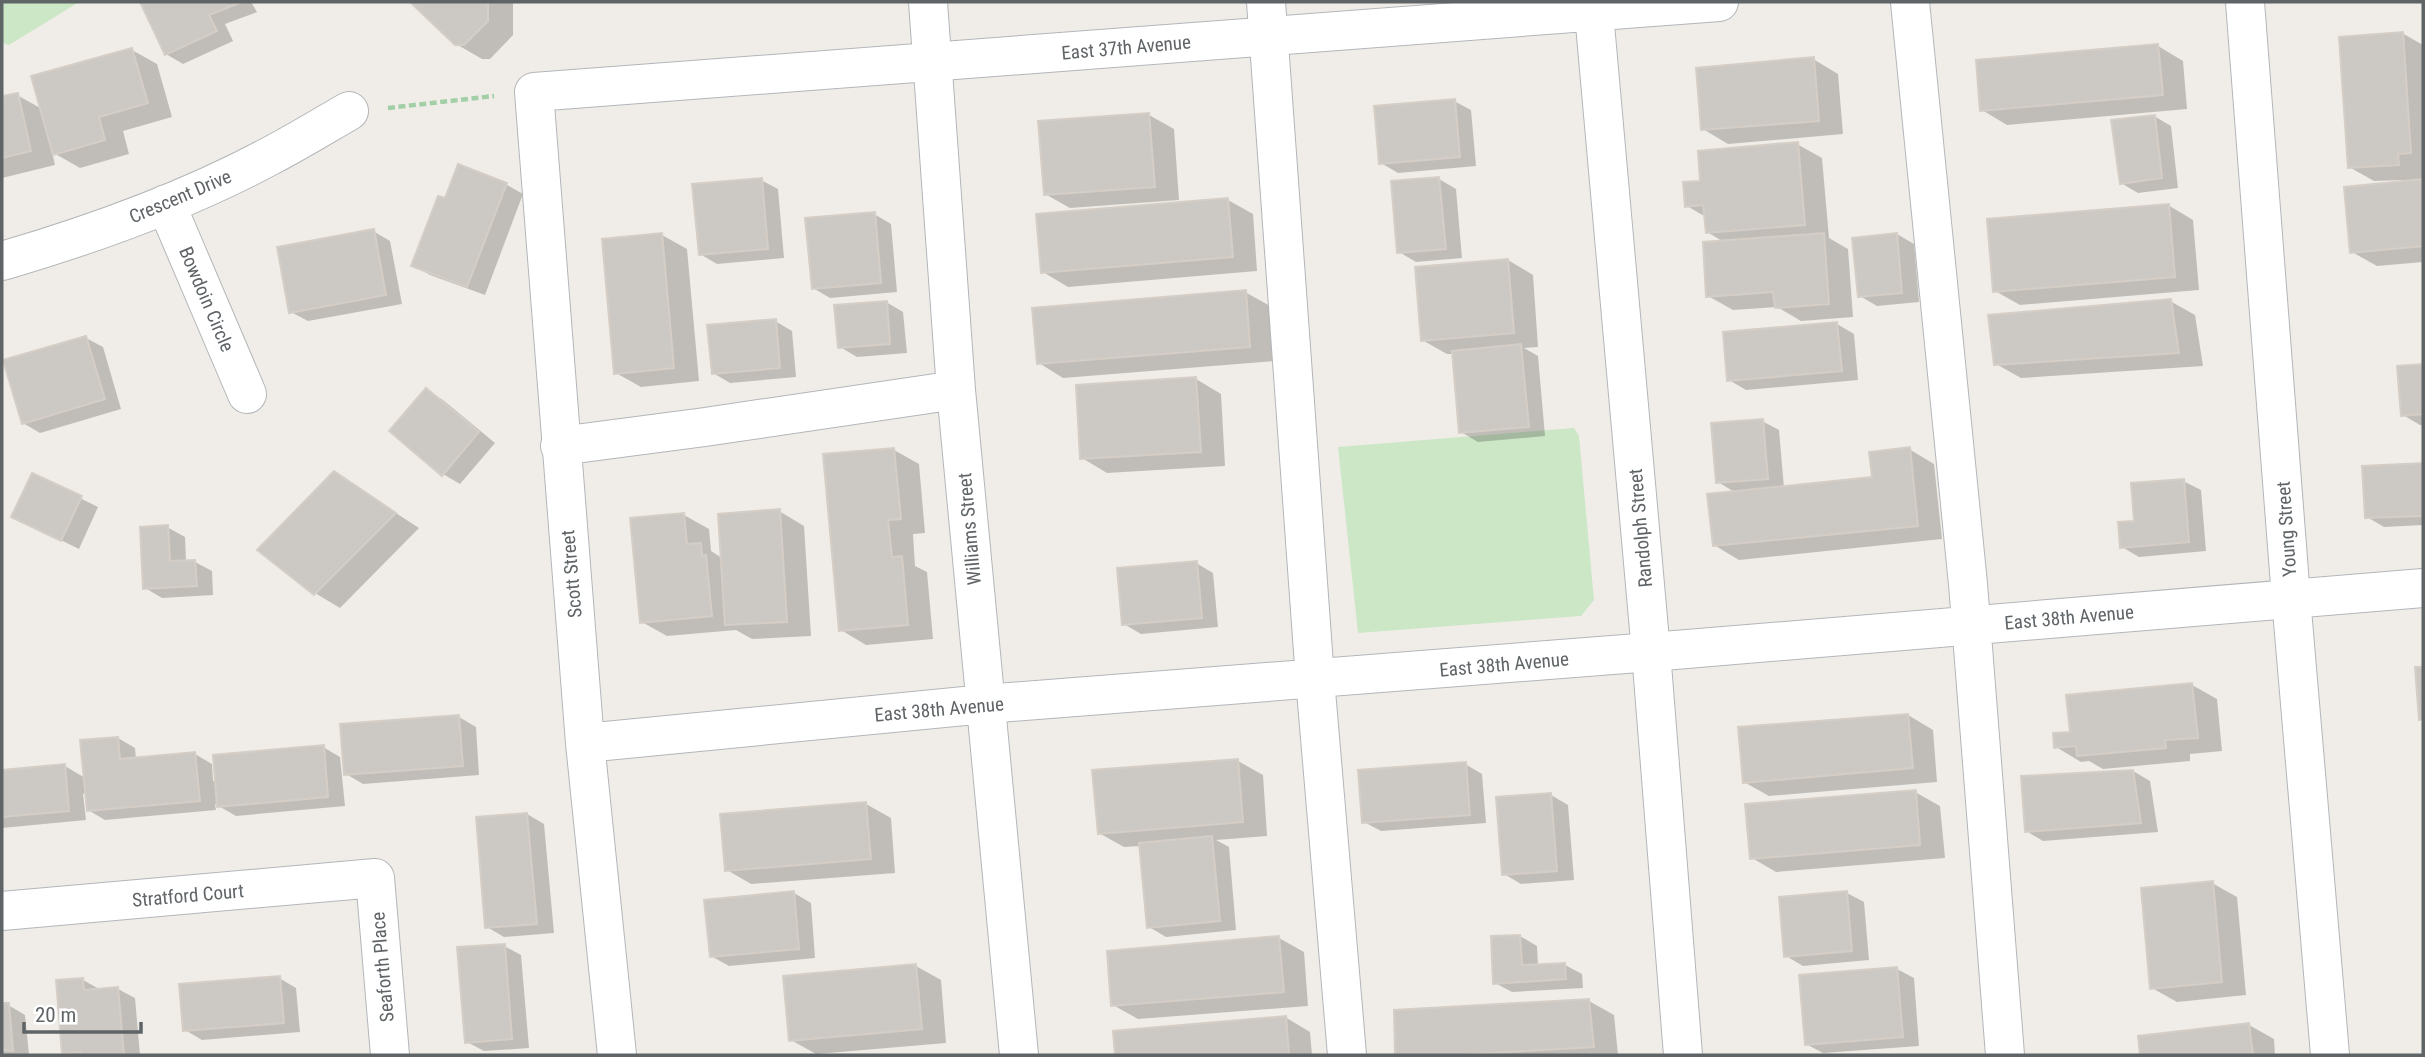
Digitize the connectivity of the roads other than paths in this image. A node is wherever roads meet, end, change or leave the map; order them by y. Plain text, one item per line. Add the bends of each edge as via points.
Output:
1 (928, 2) edge
2 (1719, 2) edge
3 (1910, 2) edge
4 (2245, 2) edge
5 (1593, 7) edge
6 (1268, 19) edge
7 (932, 63) junction
8 (534, 92) joint
9 (349, 111) road end
10 (166, 204) junction
11 (2, 261) edge
12 (956, 390) junction
13 (247, 394) dead end
14 (560, 446) junction
15 (2423, 588) edge
16 (2291, 598) junction
17 (1971, 625) junction
18 (1651, 652) junction
19 (1315, 679) junction
20 (985, 704) junction
21 (584, 743) junction
22 (375, 878) joint
23 (2, 911) edge
24 (390, 1055) edge
25 (617, 1055) edge
26 (1019, 1055) edge
27 (1347, 1055) edge
28 (1683, 1055) edge
29 (2005, 1055) edge
30 (2330, 1055) edge

1 - 7 street, Williams Street
2 - 5 street, East 37th Avenue
3 - 17 street
4 - 16 street, Young Street
5 - 6 street, East 37th Avenue
5 - 18 street, Randolph Street
6 - 7 street, East 37th Avenue
6 - 19 street
7 - 8 street, East 37th Avenue
7 - 12 street, Williams Street
8 - 14 street, Scott Street
9 - 10 street, Crescent Drive via 269,157
10 - 11 street, Crescent Drive
10 - 13 street, Bowdoin Circle
12 - 14 street
12 - 20 street, Williams Street
14 - 21 street, Scott Street
15 - 16 street, East 38th Avenue
16 - 17 street, East 38th Avenue
16 - 30 street, Young Street
17 - 18 street, East 38th Avenue
17 - 29 street
18 - 19 street, East 38th Avenue
18 - 28 street, Randolph Street
19 - 20 street, East 38th Avenue
19 - 27 street
20 - 21 street, East 38th Avenue
20 - 26 street, Williams Street
21 - 25 street, Scott Street
22 - 23 street, Stratford Court
22 - 24 street, Seaforth Place

